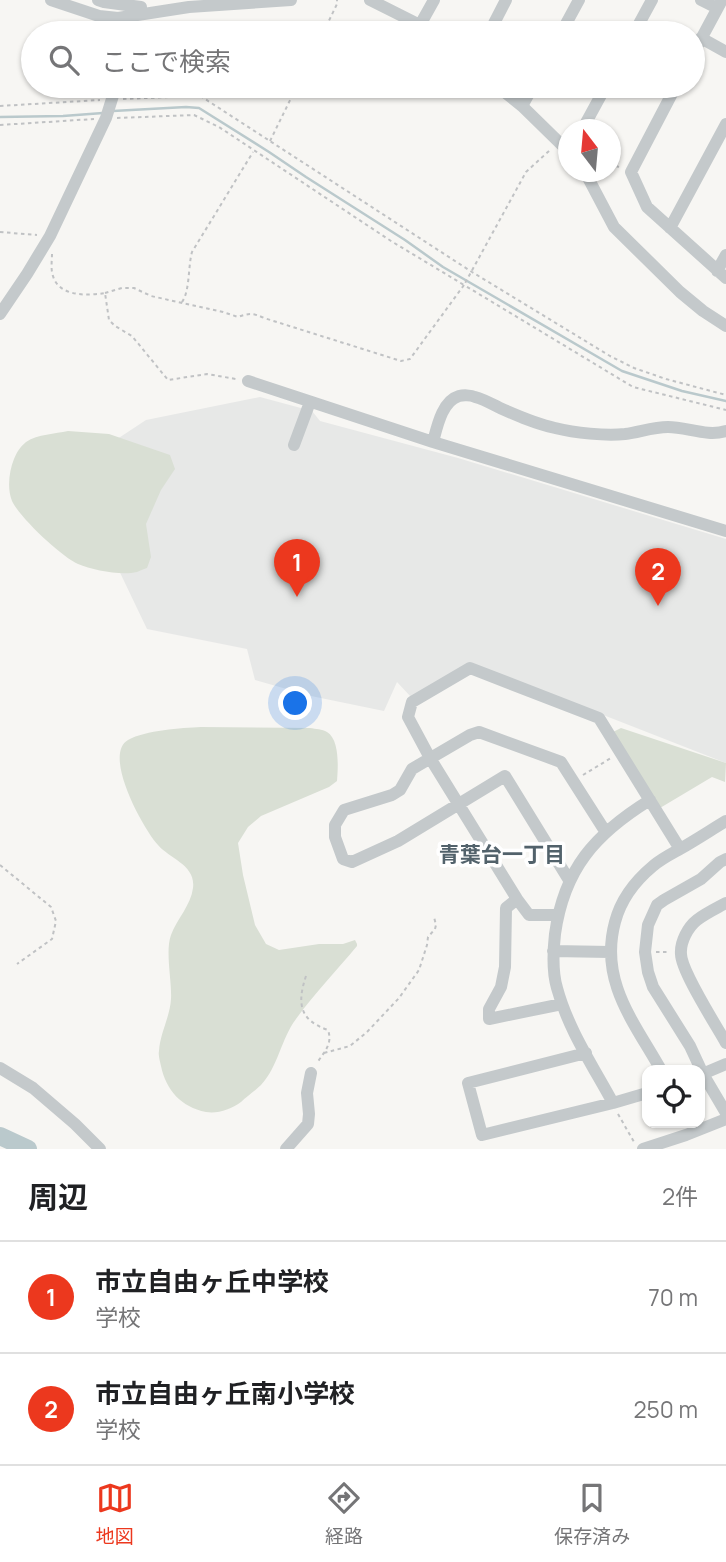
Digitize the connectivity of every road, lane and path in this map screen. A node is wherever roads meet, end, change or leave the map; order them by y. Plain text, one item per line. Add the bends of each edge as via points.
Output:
1 (51, 0) edge
2 (98, 0) edge
3 (291, 0) edge
4 (337, 0) edge
5 (370, 0) edge
6 (434, 0) edge
7 (506, 0) edge
8 (579, 0) edge
9 (652, 0) edge
10 (701, 0) edge
11 (719, 4) edge
12 (141, 7) edge
13 (329, 21) edge
14 (410, 21) edge
15 (427, 21) edge
16 (495, 21) edge
17 (568, 21) edge
18 (641, 21) edge
19 (705, 30) edge
20 (705, 40) edge
21 (726, 52) edge
22 (152, 98) edge
23 (204, 98) edge
24 (291, 98) edge
25 (512, 98) edge
26 (526, 98) edge
27 (599, 98) edge
28 (670, 98) edge
29 (112, 100) junction
30 (0, 106) edge
31 (522, 106) junction
32 (106, 118) junction
33 (588, 119) edge
34 (726, 124) edge
35 (0, 125) edge
36 (558, 141) edge
37 (270, 142) junction
38 (254, 150) junction
39 (558, 151) edge
40 (590, 182) edge
41 (670, 228) junction
42 (0, 232) edge
43 (50, 236) junction
44 (726, 255) edge
45 (472, 272) junction
46 (722, 275) edge
47 (464, 285) junction
48 (106, 293) junction
49 (182, 303) junction
50 (0, 314) edge
51 (726, 326) edge
52 (248, 381) joint
53 (726, 395) edge
54 (310, 402) junction
55 (726, 410) edge
56 (726, 430) edge
57 (433, 442) junction
58 (294, 445) dead end
59 (726, 530) edge
60 (620, 752) junction
61 (430, 758) junction
62 (574, 781) junction
63 (650, 800) junction
64 (459, 804) junction
65 (726, 821) edge
66 (605, 831) junction
67 (680, 849) junction
68 (726, 859) edge
69 (0, 865) edge
70 (569, 880) junction
71 (517, 899) junction
72 (726, 903) edge
73 (558, 915) junction
74 (435, 917) dead end
75 (553, 951) junction
76 (610, 952) junction
77 (17, 964) dead end
78 (306, 976) dead end
79 (562, 1003) junction
80 (726, 1043) edge
81 (324, 1053) junction
82 (586, 1053) junction
83 (726, 1064) edge
84 (658, 1065) edge
85 (698, 1065) edge
86 (0, 1068) edge
87 (705, 1072) edge
88 (312, 1073) joint
89 (705, 1080) edge
90 (642, 1095) edge
91 (613, 1104) junction
92 (726, 1113) edge
93 (726, 1119) edge
94 (639, 1145) edge
95 (100, 1149) edge
96 (286, 1149) edge

1 - 12 street via 118,18
2 - 12 street
3 - 12 street
4 - 13 path
5 - 14 street
6 - 15 street
7 - 16 street
8 - 17 street
9 - 18 street
10 - 11 street
11 - 19 street
20 - 21 street
22 - 29 path
23 - 37 path
24 - 37 path
25 - 31 street
26 - 31 street
27 - 33 street
28 - 41 street via 631,172 647,207
29 - 30 path
29 - 32 street
31 - 36 street
32 - 35 path
32 - 38 path via 194,115
32 - 43 street
34 - 41 street
37 - 45 path
38 - 47 path
38 - 49 path via 192,252
39 - 45 path via 526,172
40 - 51 street via 614,227 658,273
41 - 46 street
42 - 43 path
43 - 48 path via 52,274 60,288 90,295
43 - 50 street
44 - 46 street
45 - 47 path
45 - 53 path via 634,368
47 - 49 path via 410,359 401,361 256,314 239,317
47 - 55 path via 633,387
48 - 49 path via 134,288
48 - 52 path via 110,320 132,336 168,380 207,374
52 - 54 street
54 - 57 street
54 - 58 street
56 - 57 street via 710,433 657,427 619,435 559,429 474,396 460,396 447,406
57 - 59 street
60 - 61 street via 599,718 470,668 412,702 408,717
60 - 62 path
60 - 63 street
61 - 62 street via 479,733 561,761
61 - 64 street
61 - 64 street via 412,769 392,795 344,810 335,825 343,859 352,862 398,841
62 - 66 street
63 - 66 street
63 - 67 street
64 - 70 street via 505,776
64 - 71 street
65 - 67 street
66 - 70 street
67 - 76 street via 640,877 629,892 618,911
68 - 85 street via 657,905 646,937 653,987 691,1046
69 - 77 path via 51,907 56,921 52,940
70 - 73 street
71 - 73 street via 529,915
71 - 79 street via 506,908 505,967 489,1019
72 - 80 street via 697,920 681,953
73 - 75 street
74 - 81 path via 419,971 399,998 350,1046
75 - 76 street
75 - 79 street
76 - 84 street via 624,1005
78 - 81 path via 301,1007 316,1026 328,1030
79 - 82 street
81 - 88 path
82 - 91 street
82 - 91 street via 468,1083 482,1135
83 - 87 street
86 - 95 street via 33,1088
88 - 96 street via 308,1124
89 - 92 street
90 - 91 street
91 - 94 path
93 - 94 street via 686,1135

